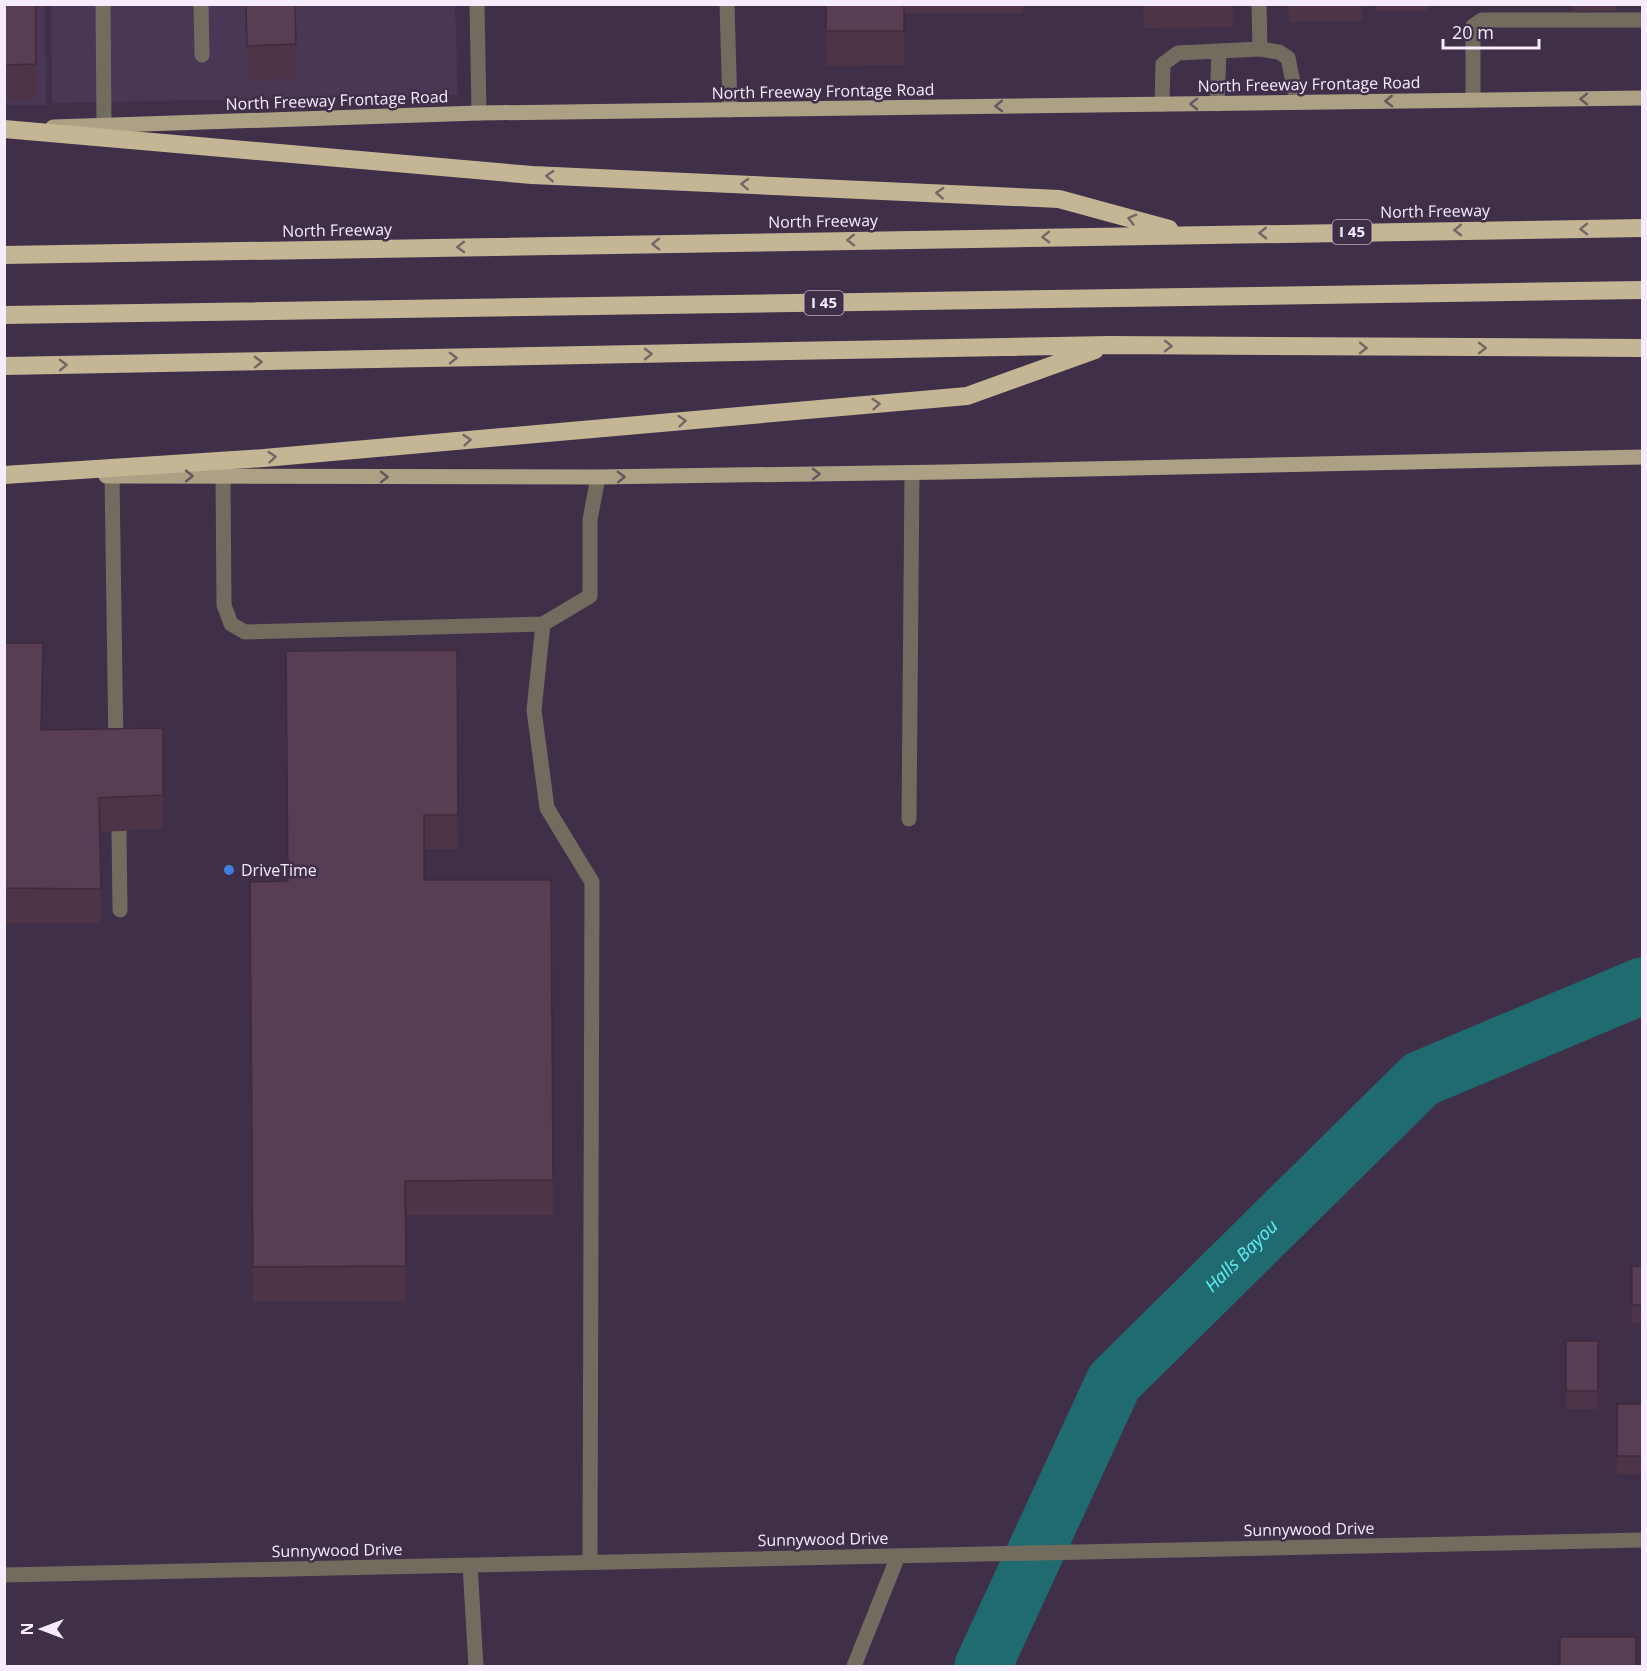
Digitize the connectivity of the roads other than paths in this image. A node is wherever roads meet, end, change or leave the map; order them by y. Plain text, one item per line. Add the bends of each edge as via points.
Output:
1 (103, 4) edge
2 (201, 4) edge
3 (477, 4) edge
4 (727, 4) edge
5 (1259, 4) edge
6 (1642, 20) edge
7 (1260, 49) junction
8 (1219, 51) junction
9 (202, 55) dead end
10 (1642, 98) edge
11 (1473, 100) junction
12 (1297, 102) junction
13 (1162, 104) junction
14 (1217, 104) junction
15 (730, 110) junction
16 (479, 113) junction
17 (104, 125) junction
18 (4, 129) edge
19 (1642, 228) edge
20 (1188, 234) junction
21 (4, 255) edge
22 (1642, 290) edge
23 (4, 315) edge
24 (1109, 345) junction
25 (1642, 348) edge
26 (4, 366) edge
27 (1642, 457) edge
28 (912, 473) junction
29 (4, 476) edge
30 (112, 476) junction
31 (223, 476) junction
32 (598, 477) junction
33 (543, 624) junction
34 (117, 763) edge
35 (909, 819) dead end
36 (119, 831) dead end
37 (120, 910) dead end
38 (1642, 1540) edge
39 (898, 1556) junction
40 (590, 1562) junction
41 (470, 1565) junction
42 (4, 1575) edge
43 (476, 1666) edge
44 (854, 1666) edge

1 - 17 street
2 - 9 street
3 - 16 street
4 - 15 street
5 - 7 street
6 - 11 street via 1482,20 1473,26
7 - 8 street
7 - 12 street via 1288,58
8 - 13 street via 1178,53 1163,64
8 - 14 street
10 -> 11 main road, North Freeway Frontage Road
11 -> 12 main road, North Freeway Frontage Road
12 - 14 main road, North Freeway Frontage Road
14 -> 13 main road, North Freeway Frontage Road
13 -> 15 main road, North Freeway Frontage Road
15 - 16 main road, North Freeway Frontage Road
16 - 17 main road, North Freeway Frontage Road
17 - 18 main road, North Freeway Frontage Road
20 -> 18 highway via 1059,199 532,175
19 -> 20 highway, North Freeway / I 45
20 -> 21 highway, North Freeway / I 45
22 - 23 highway, I 45
24 -> 25 highway
26 -> 24 highway
29 -> 24 highway via 264,458 968,396
27 - 28 main road
32 -> 28 main road
28 - 35 street
29 - 30 main road
30 -> 31 main road
30 - 34 street
31 -> 32 main road
31 - 33 street via 224,604 231,624 245,632
32 - 33 street via 590,520 590,596
33 - 40 street via 534,710 547,808 592,882
36 - 37 street
38 - 39 street, Sunnywood Drive
39 - 40 street, Sunnywood Drive
39 - 44 street
40 - 41 street, Sunnywood Drive
41 - 42 street, Sunnywood Drive
41 - 43 street

